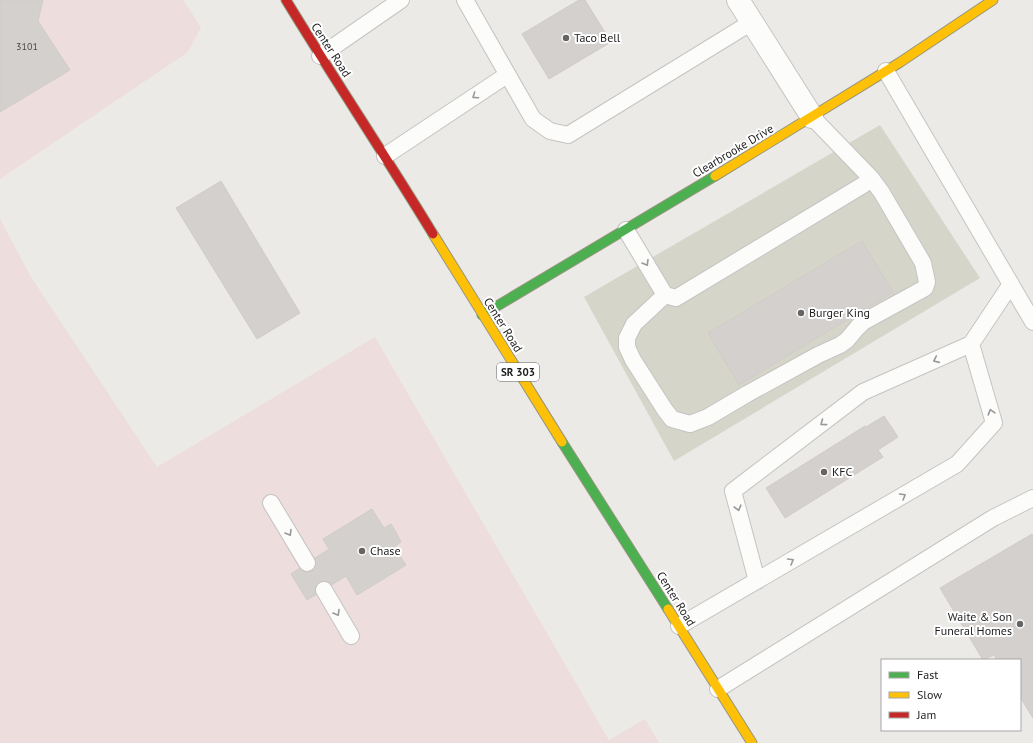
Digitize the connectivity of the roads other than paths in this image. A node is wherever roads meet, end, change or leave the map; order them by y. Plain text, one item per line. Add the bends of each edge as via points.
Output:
1 (286, 0) edge
2 (401, 0) edge
3 (465, 0) edge
4 (738, 0) edge
5 (993, 0) edge
6 (752, 22) junction
7 (320, 56) junction
8 (886, 71) junction
9 (507, 75) junction
10 (812, 117) junction
11 (386, 156) junction
12 (871, 178) junction
13 (626, 230) junction
14 (1011, 284) junction
15 (665, 295) junction
16 (482, 315) junction
17 (1033, 322) edge
18 (971, 344) junction
19 (1033, 498) edge
20 (271, 503) dead end
21 (307, 563) dead end
22 (757, 581) junction
23 (324, 590) dead end
24 (679, 626) junction
25 (351, 636) dead end
26 (718, 689) junction
27 (752, 743) edge

1 - 7 main road, Center Road / SR 303
2 - 7 lane
3 - 9 lane
4 - 6 street
5 - 8 main road, Clearbrooke Drive
6 - 9 lane via 568,135 550,131 533,119
6 - 10 street
7 - 11 main road, Center Road / SR 303
8 - 10 main road, Clearbrooke Drive
8 - 14 lane
9 -> 11 lane
10 - 12 lane
10 - 13 main road, Clearbrooke Drive
11 - 16 main road, Center Road / SR 303
12 - 15 lane via 676,298
12 - 15 lane via 923,263 927,282 925,288 863,322 844,343 708,417 690,424 672,419 664,410 627,347 627,338 634,324
13 -> 15 lane
13 - 16 main road, Clearbrooke Drive
14 - 17 lane
14 - 18 lane
16 - 24 main road, Center Road / SR 303
22 -> 18 lane via 957,464 989,429 994,423
18 -> 22 lane via 863,392 733,491
19 - 26 lane via 993,518
20 -> 21 lane
22 - 24 lane
23 -> 25 lane
24 - 26 main road, Center Road / SR 303
26 - 27 main road, Center Road / SR 303

